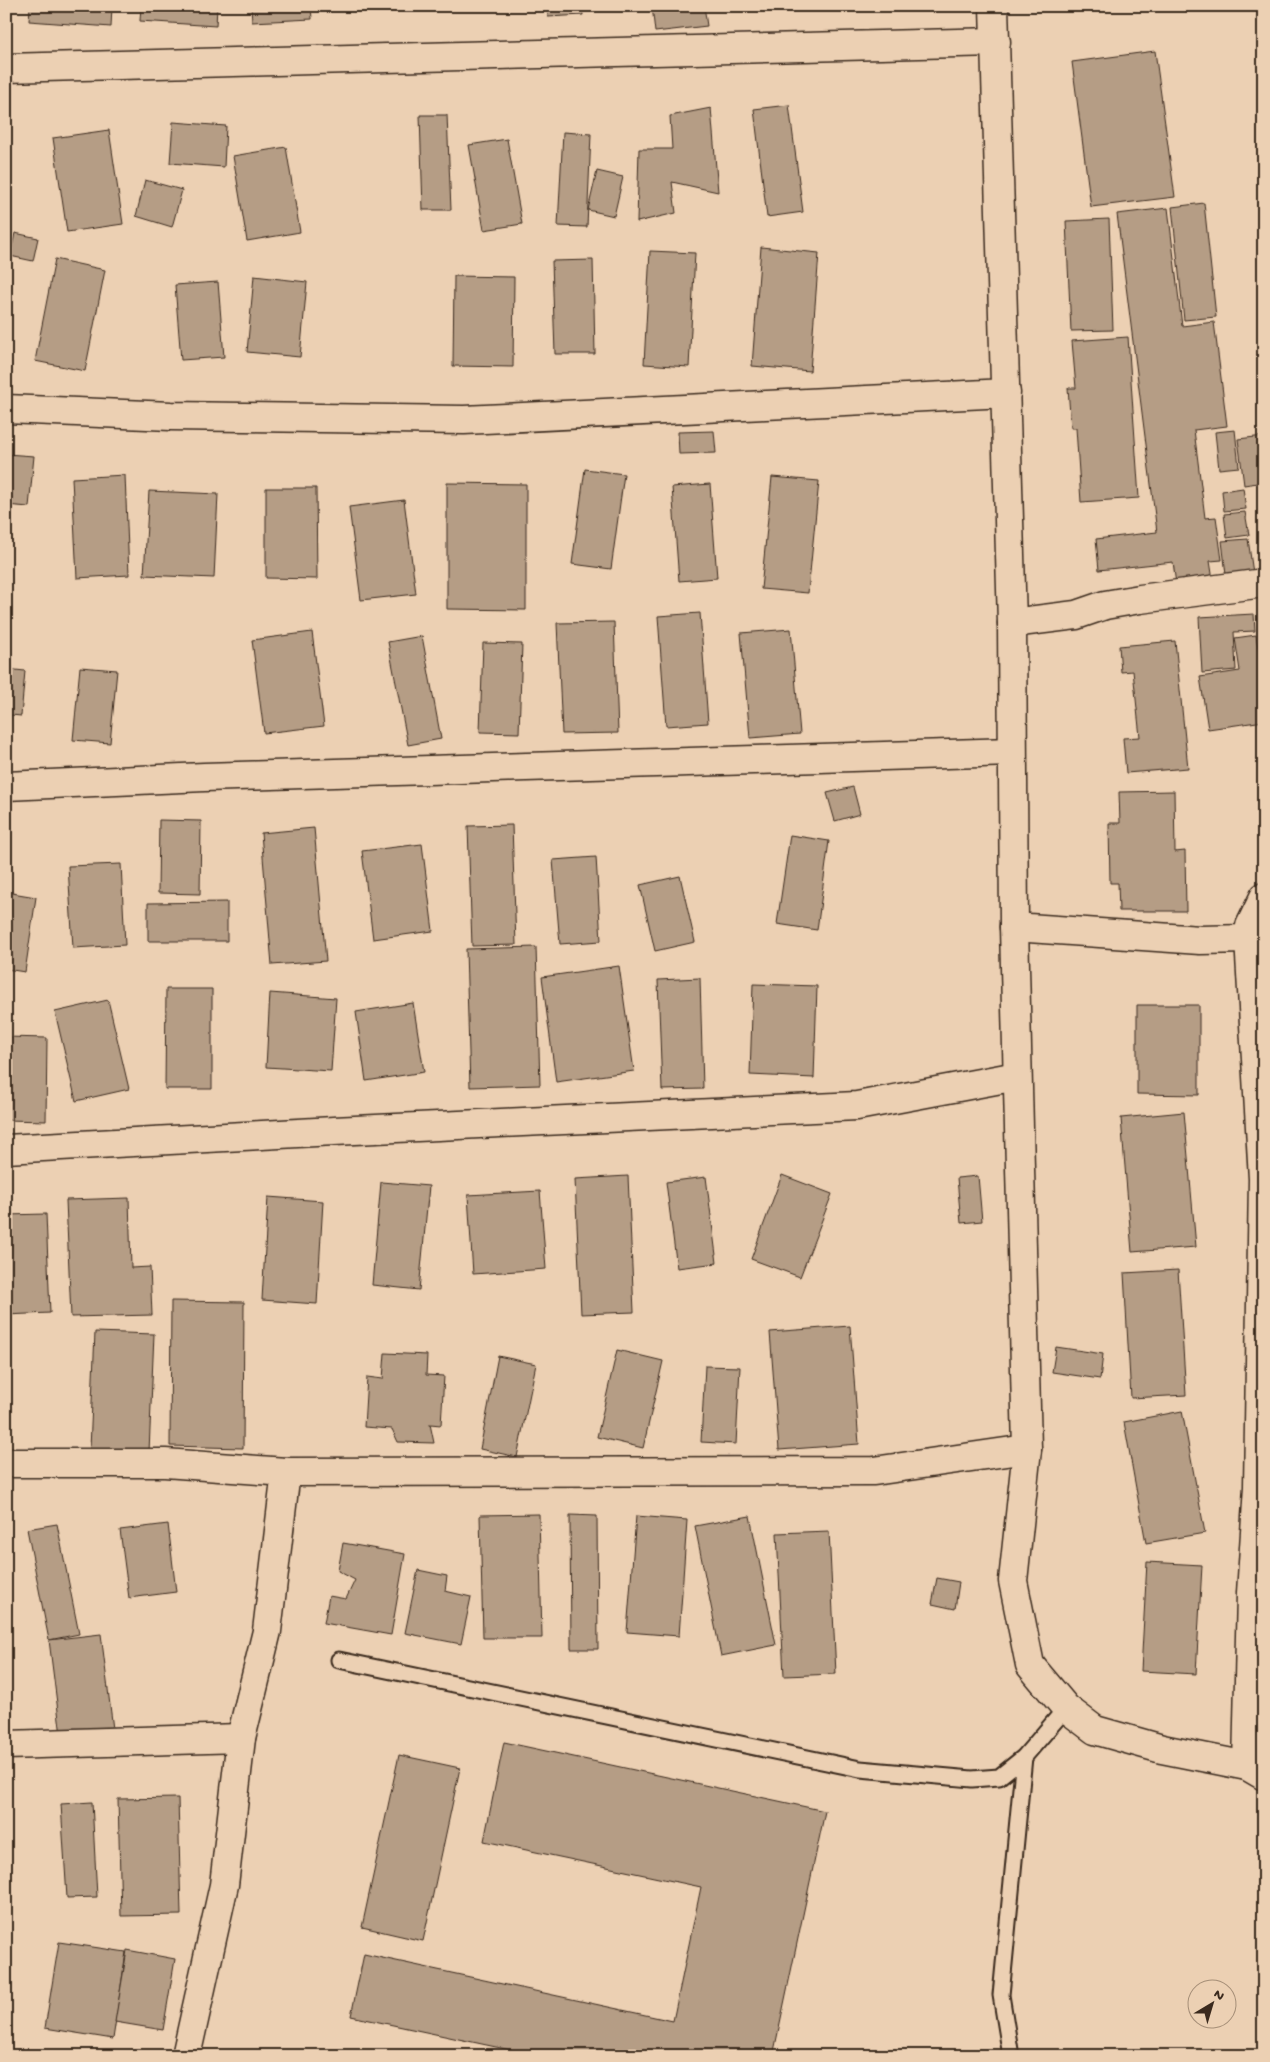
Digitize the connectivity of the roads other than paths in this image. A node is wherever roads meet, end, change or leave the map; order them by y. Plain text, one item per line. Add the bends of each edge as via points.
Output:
1 (994, 6) edge
2 (996, 42) junction
3 (6, 68) edge
4 (1006, 393) junction
5 (6, 410) edge
6 (1264, 583) edge
7 (1012, 623) junction
8 (1012, 752) junction
9 (6, 786) edge
10 (1264, 897) edge
11 (1014, 927) junction
12 (1249, 939) junction
13 (1017, 1076) junction
14 (6, 1149) edge
15 (1263, 1179) edge
16 (1027, 1450) junction
17 (6, 1463) edge
18 (286, 1472) junction
19 (1261, 1487) edge
20 (339, 1660) dead end
21 (1066, 1708) junction
22 (241, 1738) junction
23 (6, 1745) edge
24 (1024, 1757) junction
25 (1255, 1771) edge
26 (186, 2056) edge
27 (1011, 2056) edge

1 - 2 street
2 - 3 street
2 - 4 street
4 - 5 street via 464,420
4 - 7 street
6 - 7 street via 1140,598 1076,615
7 - 8 street
8 - 9 street
8 - 11 street
10 - 12 street via 1250,926
11 - 12 street via 1200,940
11 - 13 street
12 - 15 street
13 - 14 street via 857,1106
13 - 16 street
15 - 19 street
16 - 18 street via 874,1471
16 - 21 street via 1013,1581 1030,1665
17 - 18 street via 165,1463
18 - 22 street via 267,1631
19 - 25 street via 1251,1593
20 - 24 lane via 860,1769 972,1779 999,1777
21 - 24 lane
21 - 25 street via 1095,1730
22 - 23 street
22 - 26 street via 224,1885
24 - 27 lane via 1001,1995

